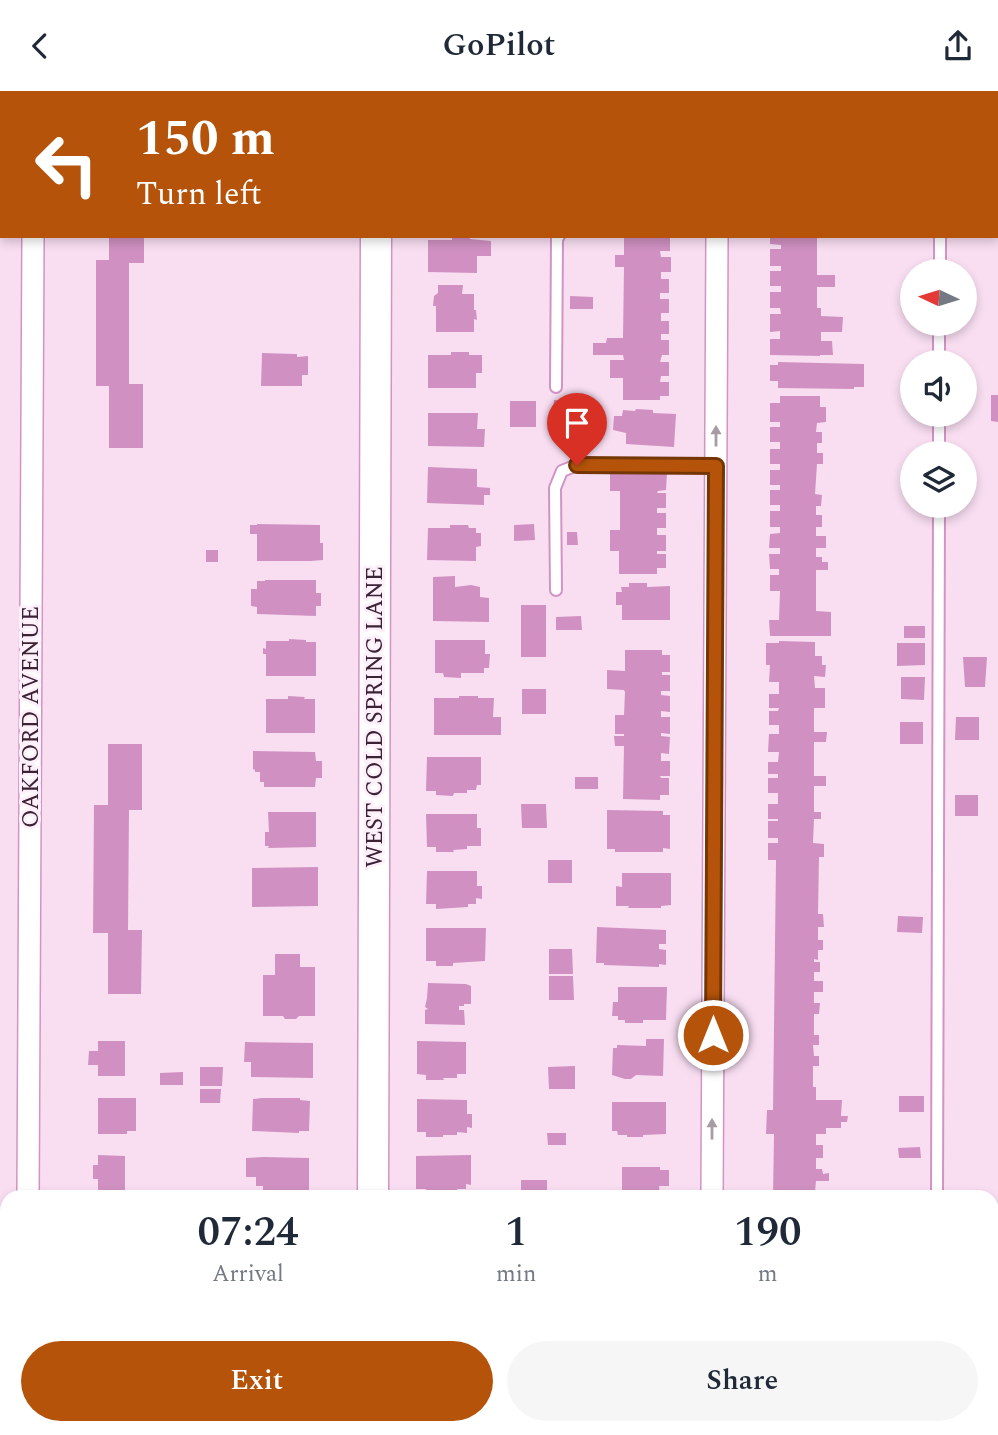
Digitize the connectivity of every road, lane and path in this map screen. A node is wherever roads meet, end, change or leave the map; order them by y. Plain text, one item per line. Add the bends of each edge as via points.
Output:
1 (33, 238) edge
2 (376, 238) edge
3 (558, 238) edge
4 (717, 238) edge
5 (940, 238) edge
6 (940, 259) edge
7 (556, 387) dead end
8 (716, 466) junction
9 (939, 518) edge
10 (556, 590) dead end
11 (28, 1190) edge
12 (373, 1190) edge
13 (712, 1190) edge
14 (937, 1190) edge

1 - 11 street, OAKFORD AVENUE
2 - 12 main road, WEST COLD SPRING LANE
3 - 7 lane
8 -> 4 street
5 - 6 lane
8 - 10 lane via 577,465 562,471 555,488
13 -> 8 street
9 - 14 lane

